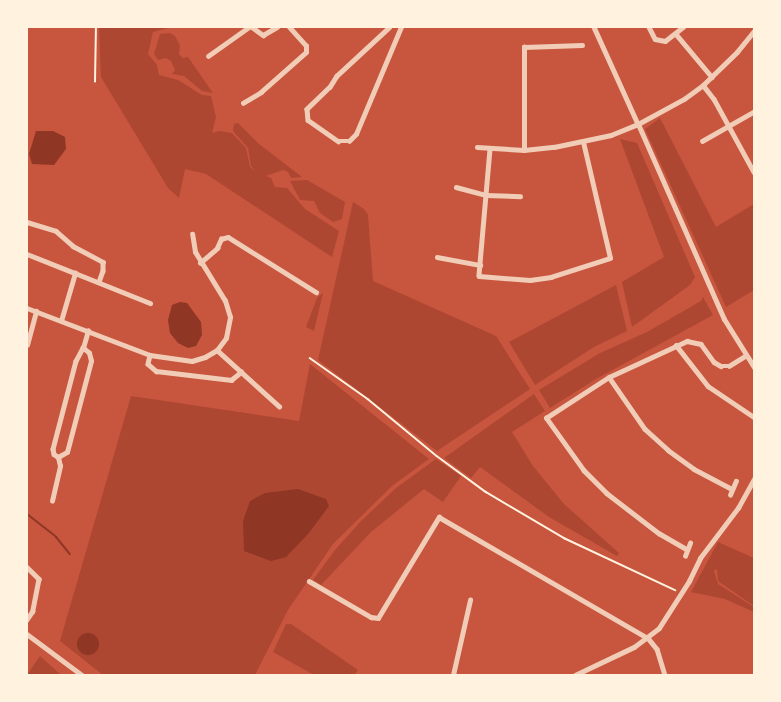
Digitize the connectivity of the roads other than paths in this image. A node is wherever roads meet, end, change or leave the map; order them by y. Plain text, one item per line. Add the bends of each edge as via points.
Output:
1 (250, 27) edge
2 (277, 27) edge
3 (289, 27) edge
4 (390, 27) edge
5 (401, 27) edge
6 (594, 27) edge
7 (649, 27) edge
8 (683, 27) edge
9 (754, 31) edge
10 (676, 34) junction
11 (582, 45) dead end
12 (207, 56) dead end
13 (712, 77) junction
14 (703, 85) junction
15 (243, 103) dead end
16 (753, 112) edge
17 (638, 124) junction
18 (729, 126) junction
19 (702, 141) dead end
20 (583, 142) junction
21 (477, 147) dead end
22 (490, 149) junction
23 (524, 150) junction
24 (754, 172) edge
25 (456, 187) dead end
26 (486, 195) junction
27 (520, 196) dead end
28 (27, 222) edge
29 (192, 234) dead end
30 (27, 254) edge
31 (437, 257) dead end
32 (200, 263) junction
33 (480, 265) junction
34 (75, 273) junction
35 (99, 282) junction
36 (316, 292) dead end
37 (150, 303) dead end
38 (27, 308) edge
39 (36, 311) junction
40 (61, 321) junction
41 (88, 332) junction
42 (27, 345) edge
43 (676, 345) junction
44 (83, 348) junction
45 (217, 350) junction
46 (150, 355) junction
47 (745, 356) junction
48 (754, 366) edge
49 (241, 372) junction
50 (609, 377) junction
51 (279, 406) dead end
52 (754, 417) edge
53 (58, 458) junction
54 (754, 479) edge
55 (736, 481) dead end
56 (732, 489) junction
57 (730, 495) dead end
58 (52, 501) dead end
59 (690, 543) dead end
60 (687, 550) junction
61 (685, 556) dead end
62 (27, 567) edge
63 (309, 582) dead end
64 (470, 600) dead end
65 (27, 620) edge
66 (27, 634) edge
67 (648, 638) junction
68 (82, 675) edge
69 (453, 675) edge
70 (575, 675) edge
71 (665, 675) edge

1 - 2 street via 263,35
1 - 12 street
3 - 15 street via 306,46 306,52
4 - 5 street via 307,109 308,120 338,141 349,141 356,134
6 - 17 street
7 - 10 street via 655,39 665,40
8 - 10 street
9 - 13 street
10 - 13 street
11 - 23 street via 524,47
13 - 14 street
14 - 17 street
14 - 18 street
16 - 18 street
17 - 20 street
17 - 47 street via 723,319
18 - 19 street
18 - 24 street
20 - 23 street
20 - 33 street via 609,258 530,280 479,276
21 - 22 street
22 - 23 street
22 - 26 street
25 - 26 street
26 - 27 street
26 - 33 street
28 - 35 street via 56,231 73,246 103,262
29 - 32 street
30 - 34 street
31 - 33 street
32 - 36 street via 221,239 228,237
32 - 45 street via 229,312 226,338
34 - 35 street
34 - 40 street
35 - 37 street
38 - 39 street
39 - 40 street
39 - 42 street
40 - 41 street
41 - 44 street
41 - 46 street
43 - 47 street via 692,340 701,344 721,366 729,366
43 - 50 street
43 - 52 street via 708,386
44 - 53 street via 75,361 53,449
44 - 53 street via 91,361 67,452
45 - 46 street via 192,361
45 - 49 street
46 - 49 street via 148,364 156,371 231,380
47 - 48 street
49 - 51 street
50 - 56 street via 625,404 668,450
50 - 60 street via 546,418 607,494
53 - 58 street via 60,466
54 - 67 street via 659,627
55 - 56 street
56 - 57 street
59 - 60 street
60 - 61 street
62 - 65 street via 39,579 33,611
63 - 67 street via 378,618 439,517
64 - 69 street
66 - 68 street
67 - 70 street
67 - 71 street via 657,649

